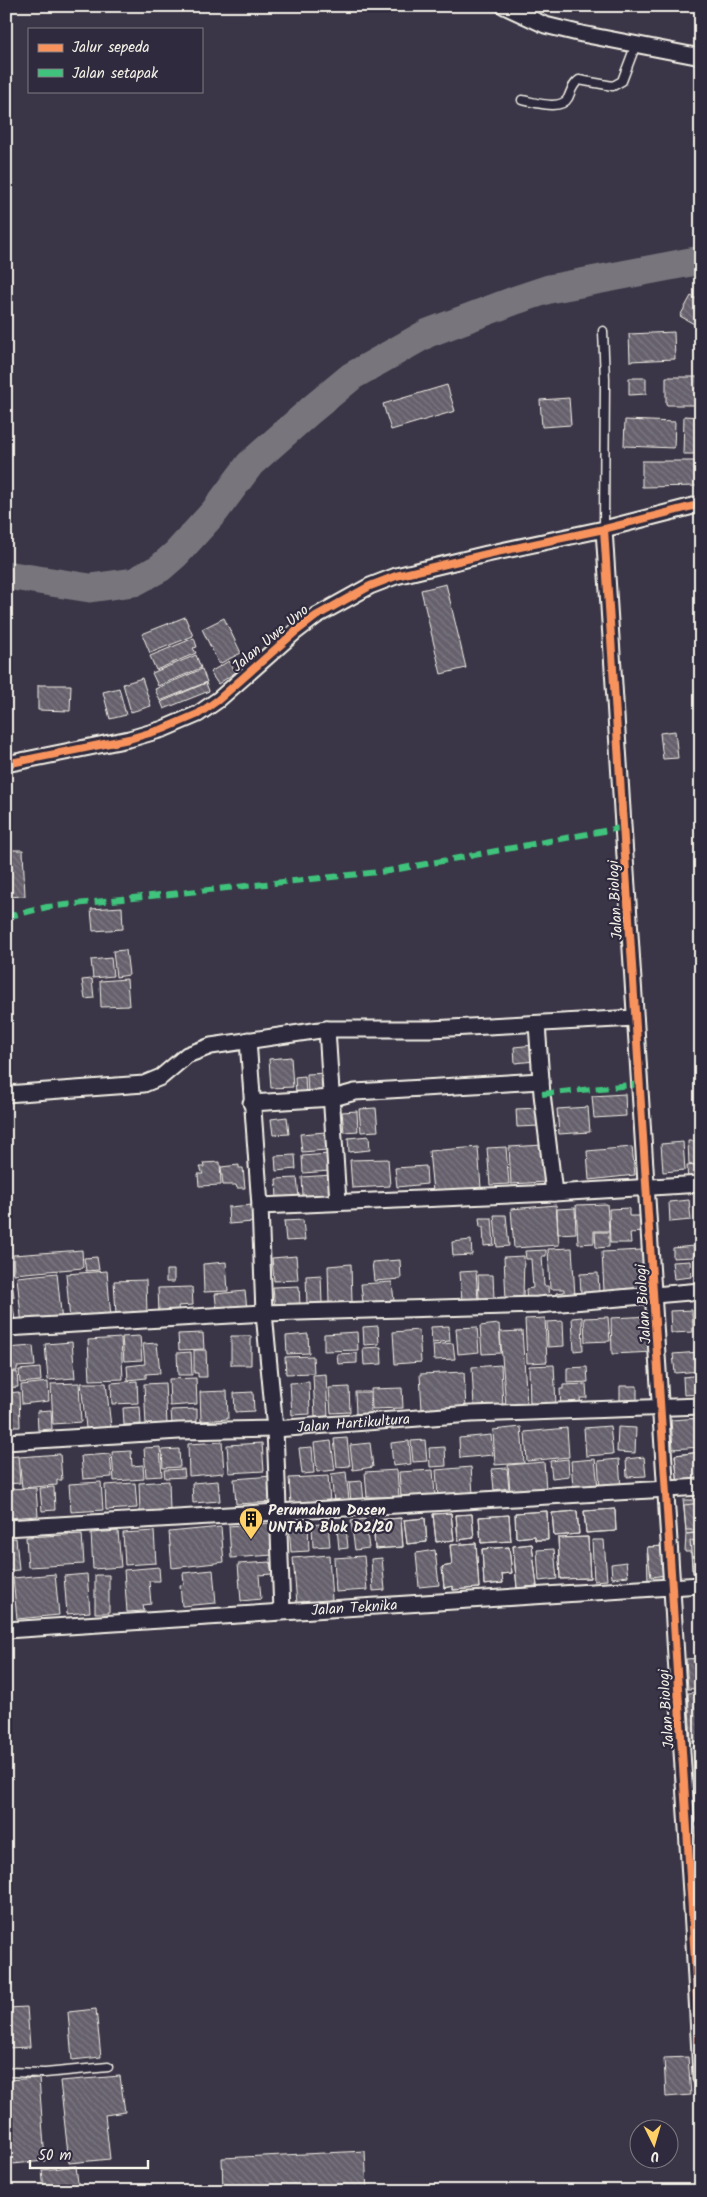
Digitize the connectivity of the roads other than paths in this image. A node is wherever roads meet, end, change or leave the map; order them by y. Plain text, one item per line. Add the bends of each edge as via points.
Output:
1 (504, 6) edge
2 (636, 44) junction
3 (701, 57) edge
4 (522, 100) dead end
5 (603, 331) dead end
6 (701, 504) edge
7 (604, 529) junction
8 (6, 764) edge
9 (636, 1018) junction
10 (537, 1024) junction
11 (328, 1029) junction
12 (248, 1040) junction
13 (541, 1081) junction
14 (6, 1094) edge
15 (333, 1098) junction
16 (251, 1103) junction
17 (701, 1184) edge
18 (648, 1188) junction
19 (554, 1193) junction
20 (338, 1202) junction
21 (260, 1206) junction
22 (701, 1291) edge
23 (656, 1294) junction
24 (264, 1313) junction
25 (6, 1328) edge
26 (701, 1406) edge
27 (663, 1408) junction
28 (275, 1429) junction
29 (6, 1442) edge
30 (701, 1487) edge
31 (667, 1490) junction
32 (279, 1511) junction
33 (6, 1528) edge
34 (701, 1585) edge
35 (672, 1588) junction
36 (282, 1611) junction
37 (6, 1630) edge
38 (697, 1914) edge
39 (108, 2067) dead end
40 (6, 2072) edge
41 (701, 2078) edge

1 - 2 street via 545,25
2 - 3 street
2 - 4 lane via 618,84 579,80 566,101 558,105
5 - 7 lane
6 - 7 street, Jalan Uwe Uno
7 - 8 street, Jalan Uwe Uno via 396,576 370,586 316,616 198,714 129,739
7 - 9 street, Jalan Biologi
9 - 10 street
9 - 18 street, Jalan Biologi
10 - 11 street
10 - 13 street
11 - 12 street
11 - 15 street
12 - 14 street via 211,1046 188,1055 161,1077 144,1084
12 - 16 street
13 - 15 street via 355,1092
13 - 19 street
15 - 16 street
15 - 20 street
16 - 21 street
17 - 18 street
18 - 19 street
18 - 23 street, Jalan Biologi
19 - 20 street
20 - 21 street
21 - 24 street
22 - 23 street
23 - 24 street via 538,1305
23 - 27 street, Jalan Biologi
24 - 25 street
24 - 28 street
26 - 27 street, Jalan Hartikultura
27 - 28 street, Jalan Hartikultura via 471,1414
27 - 31 street, Jalan Biologi
28 - 29 street, Jalan Hartikultura via 179,1431
28 - 32 street
30 - 31 street
31 - 32 street
31 - 35 street, Jalan Biologi
32 - 33 street
32 - 36 street
34 - 35 street, Jalan Teknika
35 - 36 street, Jalan Teknika
35 - 38 street, Jalan Biologi
36 - 37 street, Jalan Teknika
38 - 41 street, Jalan Biologi
39 - 40 lane

